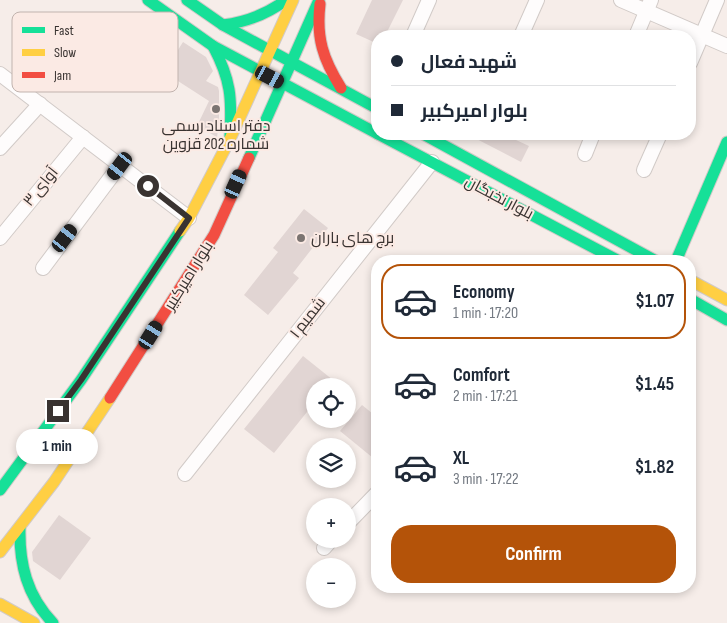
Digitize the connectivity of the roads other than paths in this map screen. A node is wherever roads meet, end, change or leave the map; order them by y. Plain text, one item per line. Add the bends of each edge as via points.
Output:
1 (148, 0) edge
2 (188, 0) edge
3 (286, 0) edge
4 (292, 0) edge
5 (301, 0) edge
6 (429, 0) edge
7 (537, 0) edge
8 (621, 0) edge
9 (717, 0) edge
10 (319, 1) edge
11 (649, 6) edge
12 (165, 12) edge
13 (178, 21) edge
14 (223, 25) junction
15 (416, 30) edge
16 (524, 30) edge
17 (639, 30) edge
18 (693, 30) edge
19 (696, 32) edge
20 (702, 35) junction
21 (213, 46) junction
22 (727, 46) edge
23 (696, 49) edge
24 (269, 50) junction
25 (291, 62) junction
26 (259, 72) junction
27 (0, 74) edge
28 (12, 83) edge
29 (281, 83) junction
30 (341, 89) junction
31 (24, 92) edge
32 (40, 104) junction
33 (371, 105) edge
34 (371, 130) edge
35 (83, 137) junction
36 (230, 138) junction
37 (390, 140) edge
38 (434, 140) edge
39 (590, 140) edge
40 (657, 140) edge
41 (727, 142) edge
42 (0, 148) edge
43 (584, 154) dead end
44 (432, 162) junction
45 (120, 166) junction
46 (644, 170) dead end
47 (189, 218) junction
48 (0, 238) edge
49 (597, 255) edge
50 (645, 255) edge
51 (679, 255) edge
52 (43, 268) dead end
53 (696, 283) edge
54 (727, 300) edge
55 (696, 302) edge
56 (727, 320) edge
57 (185, 474) dead end
58 (0, 490) edge
59 (371, 499) edge
60 (356, 515) edge
61 (20, 527) junction
62 (0, 552) edge
63 (0, 604) edge
64 (34, 623) edge
65 (53, 623) edge

1 - 12 main road, بلوار نخبگان
2 - 14 main road
3 - 14 main road via 266,14 245,22
4 - 24 main road, بلوار امیرکبیر
5 - 10 main road via 307,4
6 - 15 street
7 - 16 street
8 - 11 street
9 - 20 street
10 - 25 main road, بلوار امیرکبیر
10 - 30 main road via 320,45 328,68
11 - 17 street
11 - 18 street
13 - 21 main road, بلوار نخبگان
14 - 24 main road
19 - 20 street
20 - 22 street
20 - 23 street
21 - 26 main road, بلوار نخبگان
21 - 36 main road via 224,64 232,94
24 - 25 main road
24 - 26 main road, بلوار امیرکبیر
25 - 29 main road, بلوار امیرکبیر
25 - 30 main road
26 - 29 main road, بلوار نخبگان
26 - 36 main road, بلوار امیرکبیر
27 - 28 street
29 - 34 main road, بلوار نخبگان
29 - 61 main road, بلوار امیرکبیر via 214,235 65,466
30 - 33 main road
31 - 32 street
32 - 35 street
32 - 42 street
35 - 45 street
35 - 48 street, آوای ۳
36 - 47 main road, بلوار امیرکبیر
37 - 44 main road, بلوار نخبگان
38 - 50 main road, بلوار نخبگان
39 - 43 street
40 - 46 street
41 - 51 main road
44 - 49 main road, بلوار نخبگان
44 - 57 street, شمیم ۱
45 - 47 street
45 - 52 street
47 - 58 main road, بلوار امیرکبیر via 81,380
53 - 54 main road
55 - 56 main road
59 - 60 street
61 - 62 main road, بلوار امیرکبیر
61 - 65 main road via 21,567 37,604
63 - 64 main road

